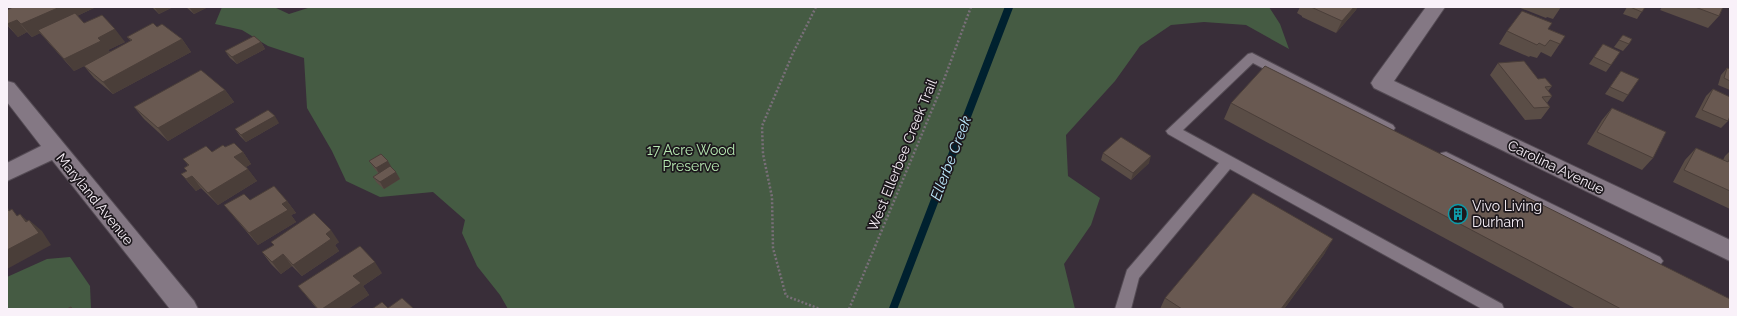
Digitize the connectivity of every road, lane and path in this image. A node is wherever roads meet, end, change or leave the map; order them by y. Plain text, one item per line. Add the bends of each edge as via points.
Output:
1 (816, 7) edge
2 (971, 7) edge
3 (1436, 7) edge
4 (7, 88) edge
5 (1397, 133) edge
6 (55, 149) junction
7 (1432, 150) edge
8 (1228, 161) junction
9 (7, 173) edge
10 (1730, 251) edge
11 (1666, 267) edge
12 (184, 309) edge
13 (820, 309) edge
14 (849, 309) edge
15 (1123, 309) edge
16 (1496, 309) edge

1 - 13 path via 762,126 763,154 772,197 773,248 786,296
2 - 14 path, West Ellerbee Creek Trail via 939,93
3 - 10 street, Carolina Avenue via 1381,83
4 - 6 street, Maryland Avenue
5 - 8 lane via 1252,56 1172,131
6 - 9 street
6 - 12 street, Maryland Avenue
7 - 11 lane
8 - 15 lane via 1132,275
8 - 16 lane

